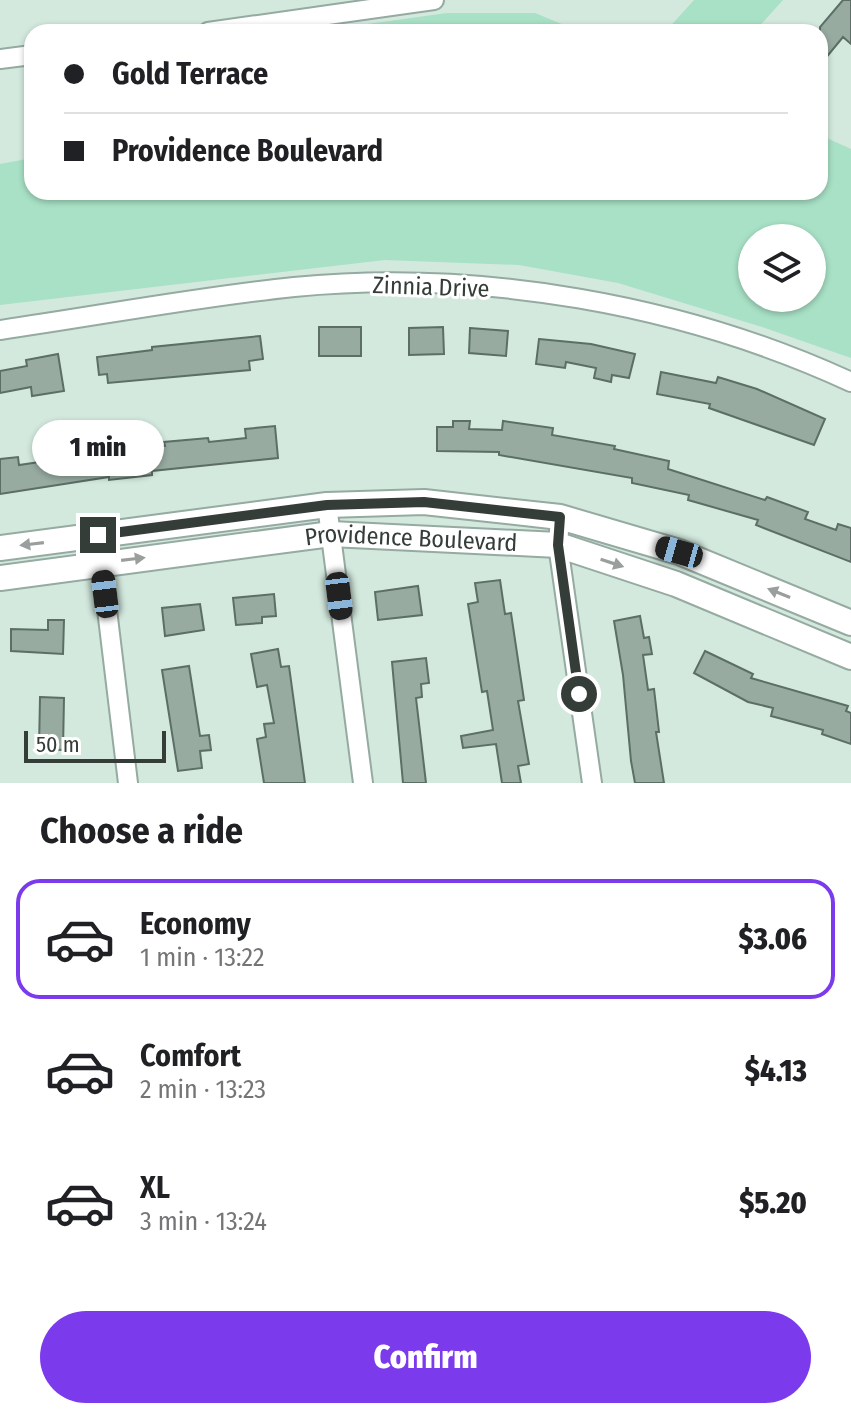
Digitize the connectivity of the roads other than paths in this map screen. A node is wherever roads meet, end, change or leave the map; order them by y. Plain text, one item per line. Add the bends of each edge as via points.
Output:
1 (434, 0) edge
2 (264, 24) edge
3 (24, 56) edge
4 (0, 59) edge
5 (0, 330) edge
6 (851, 382) edge
7 (327, 505) junction
8 (560, 517) junction
9 (331, 534) junction
10 (98, 535) junction
11 (558, 545) junction
12 (0, 548) edge
13 (101, 563) junction
14 (0, 578) edge
15 (851, 623) edge
16 (851, 657) edge
17 (128, 783) edge
18 (363, 783) edge
19 (592, 783) edge

1 - 2 street
3 - 4 street
5 - 6 street, Zinnia Drive via 296,287 412,283 507,289 622,307 710,328 800,358
7 - 8 main road, Providence Boulevard via 424,502
7 - 9 street
7 - 10 main road, Providence Boulevard
8 - 11 street
15 -> 8 main road, Providence Boulevard via 679,552
9 - 11 main road, Providence Boulevard
13 -> 9 main road, Providence Boulevard
9 - 18 street
10 -> 12 main road, Providence Boulevard
10 - 13 street
11 -> 16 main road, Providence Boulevard via 676,584
11 - 19 street
13 - 14 main road, Providence Boulevard
13 - 17 street

